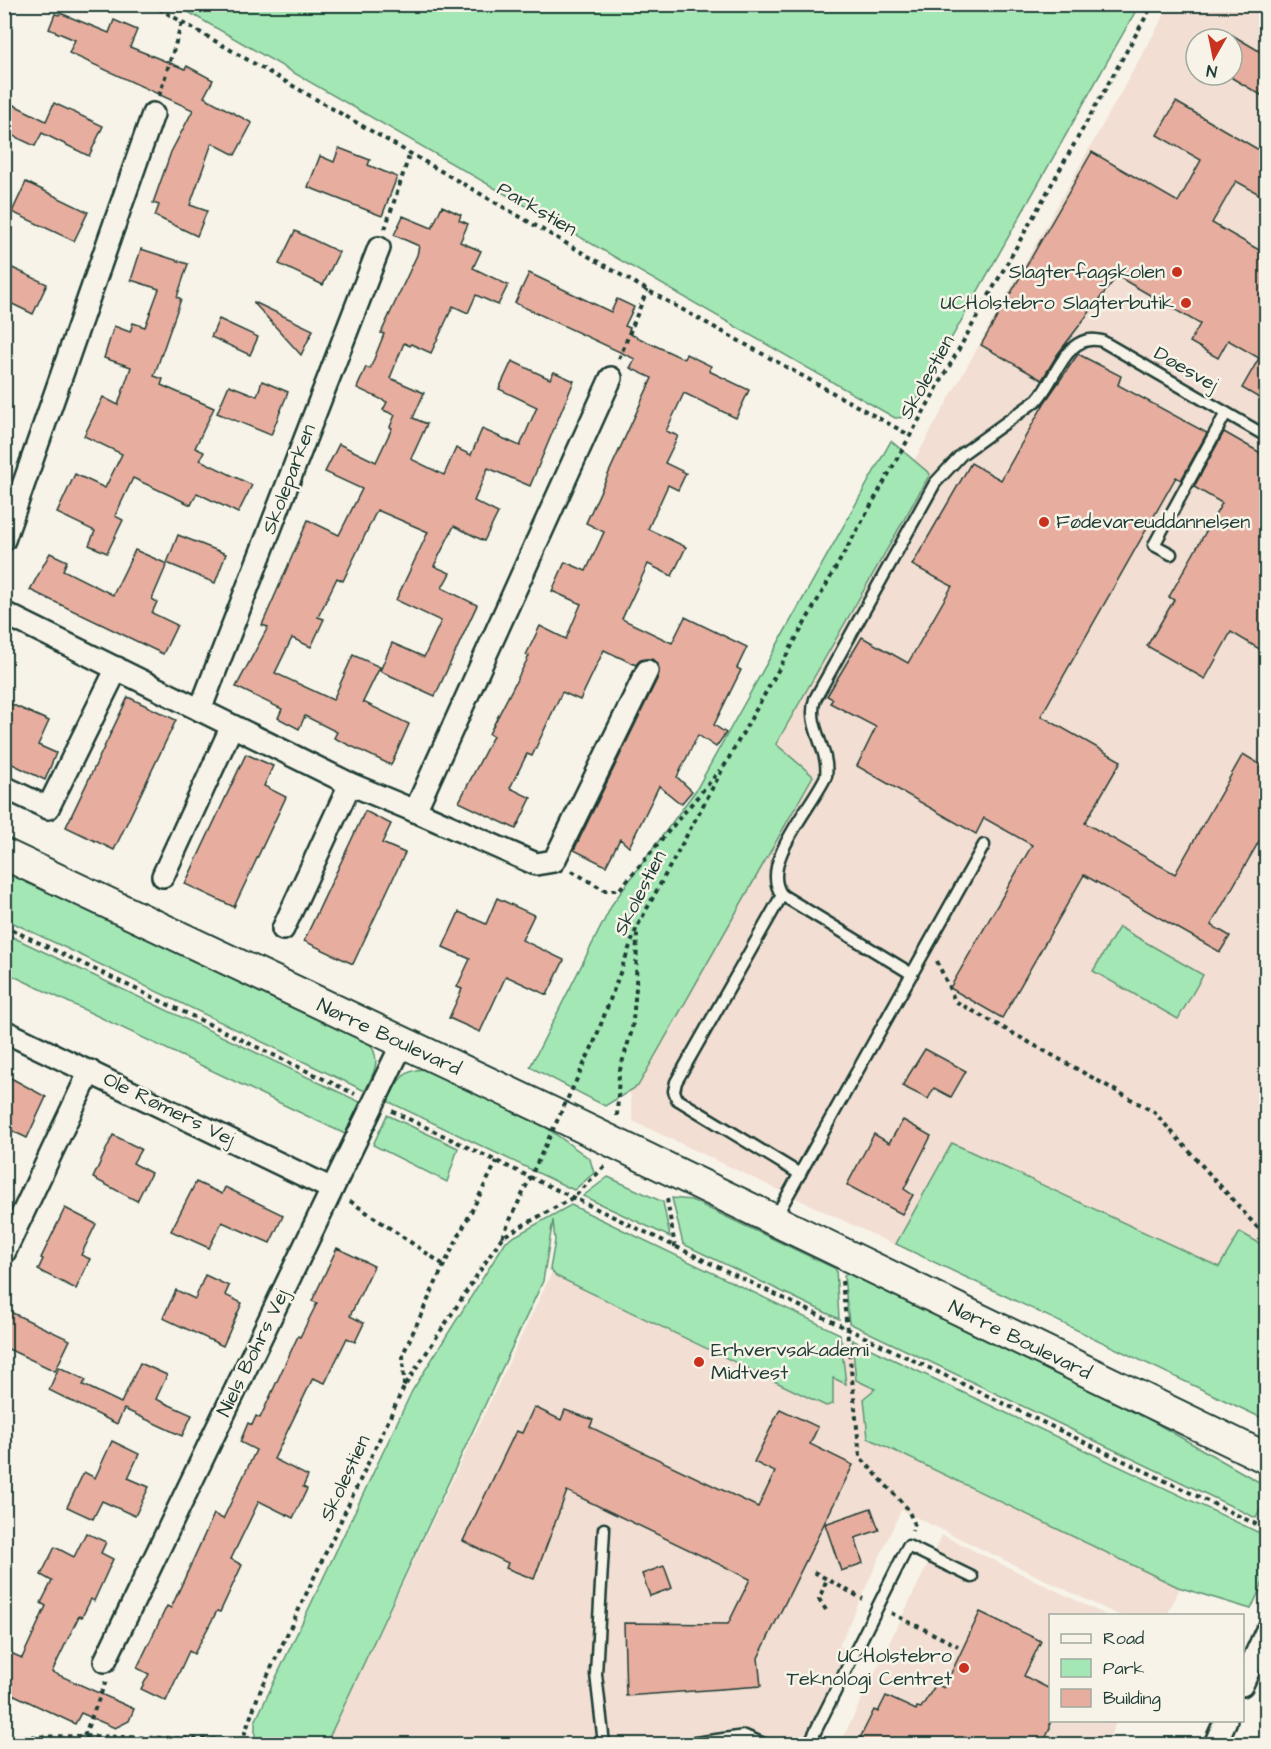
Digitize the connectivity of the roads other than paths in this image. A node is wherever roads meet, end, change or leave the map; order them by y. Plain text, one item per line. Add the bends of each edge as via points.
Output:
1 (153, 114) road end
2 (379, 248) road end
3 (611, 378) road end
4 (1226, 413) junction
5 (1266, 436) edge
6 (4, 540) edge
7 (1172, 554) dead end
8 (4, 613) edge
9 (117, 668) junction
10 (647, 671) dead end
11 (200, 710) junction
12 (232, 726) junction
13 (350, 784) junction
14 (4, 787) edge
15 (415, 811) junction
16 (984, 845) dead end
17 (4, 854) edge
18 (163, 876) dead end
19 (782, 896) junction
20 (283, 929) dead end
21 (912, 974) junction
22 (4, 1030) edge
23 (402, 1044) junction
24 (90, 1071) junction
25 (800, 1174) junction
26 (332, 1189) junction
27 (773, 1221) junction
28 (4, 1253) edge
29 (1266, 1458) edge
30 (604, 1529) dead end
31 (972, 1577) dead end
32 (1266, 1632) edge
33 (105, 1661) road end
34 (1244, 1681) edge
35 (1225, 1722) edge
36 (604, 1744) edge
37 (688, 1744) edge
38 (764, 1744) edge
39 (809, 1744) edge
40 (1215, 1744) edge

1 - 6 street
2 - 11 street, Skoleparken
3 - 15 street
4 - 5 lane, Døesvej
4 - 7 lane via 1154,545
4 - 19 lane, Døesvej via 1102,341 1085,339 1072,347 1037,400 943,472 856,620 812,706 812,721 827,764 826,776 778,859 774,880
8 - 9 street
9 - 11 street
9 - 14 street via 48,808
10 - 15 street via 554,861 536,864
11 - 12 street
12 - 13 street
12 - 18 street
13 - 15 street
13 - 20 street
16 - 21 lane
17 - 23 street, Nørre Boulevard
19 - 21 lane
19 - 25 lane via 674,1091 677,1099
21 - 25 lane
22 - 24 street, Ole Rømers Vej
23 - 26 street, Niels Bohrs Vej
23 - 27 street, Nørre Boulevard via 613,1162
24 - 26 street, Ole Rømers Vej
24 - 28 street
25 - 27 lane
26 - 33 street, Niels Bohrs Vej
27 - 29 street, Nørre Boulevard
30 - 36 lane via 596,1674
31 - 39 lane via 908,1546
32 - 34 street
35 - 40 street
37 - 38 lane via 745,1736

